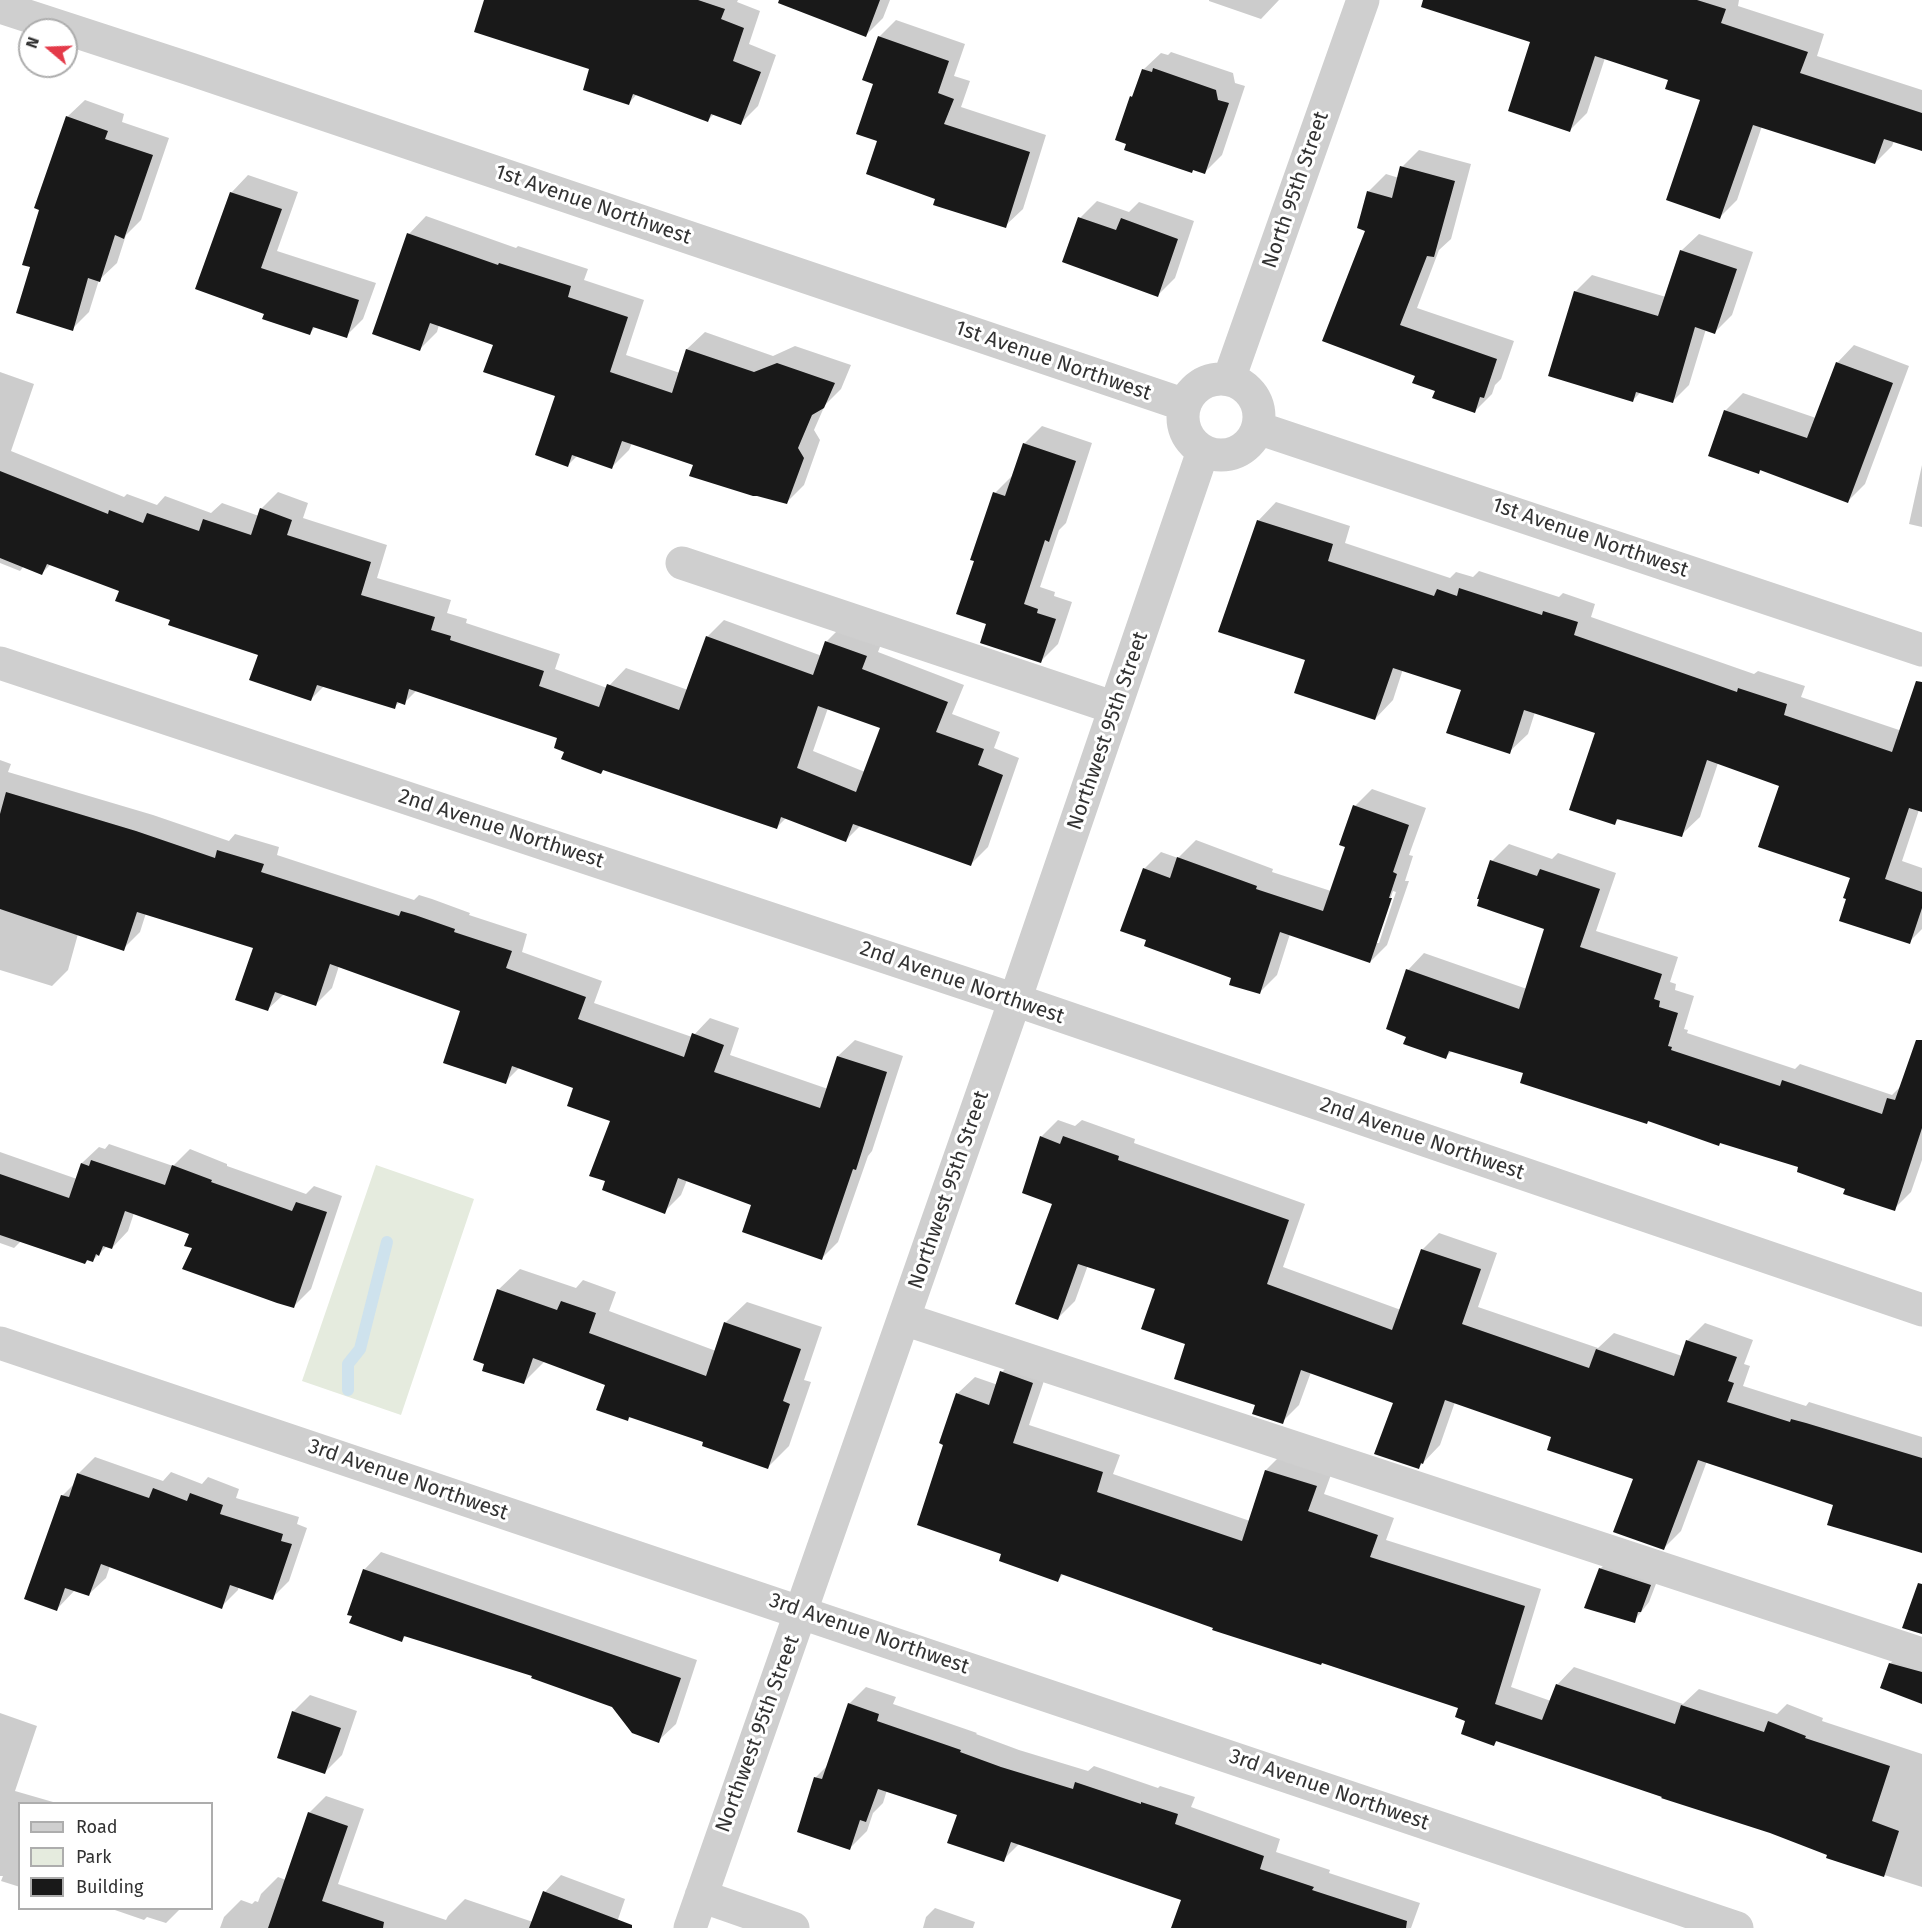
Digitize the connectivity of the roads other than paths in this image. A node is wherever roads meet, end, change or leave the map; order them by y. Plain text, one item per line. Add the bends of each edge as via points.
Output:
1 (3, 0) edge
2 (1363, 0) edge
3 (0, 7) edge
4 (1229, 379) junction
5 (1185, 405) junction
6 (1258, 428) junction
7 (1203, 451) junction
8 (682, 563) dead end
9 (1922, 650) edge
10 (0, 663) edge
11 (1115, 708) junction
12 (1015, 1000) junction
13 (1922, 1310) edge
14 (904, 1319) junction
15 (0, 1343) edge
16 (801, 1612) junction
17 (1922, 1654) edge
18 (700, 1896) junction
19 (690, 1928) edge
20 (793, 1928) edge
21 (1737, 1928) edge

1 - 3 street
2 - 4 street, North 95th Street
3 - 5 street, 1st Avenue Northwest
4 - 5 street via 1206,381 1187,397
4 - 6 street via 1245,387 1256,402
5 - 7 street via 1185,432
6 - 7 street via 1241,449 1216,455
6 - 9 street, 1st Avenue Northwest
7 - 11 street, Northwest 95th Street
8 - 11 street
10 - 12 street, 2nd Avenue Northwest
11 - 12 street, Northwest 95th Street
12 - 13 street, 2nd Avenue Northwest
12 - 14 street, Northwest 95th Street
14 - 16 street, Northwest 95th Street
14 - 17 street
15 - 16 street, 3rd Avenue Northwest
16 - 18 street, Northwest 95th Street
16 - 21 street, 3rd Avenue Northwest
18 - 19 street, Northwest 95th Street
18 - 20 street

